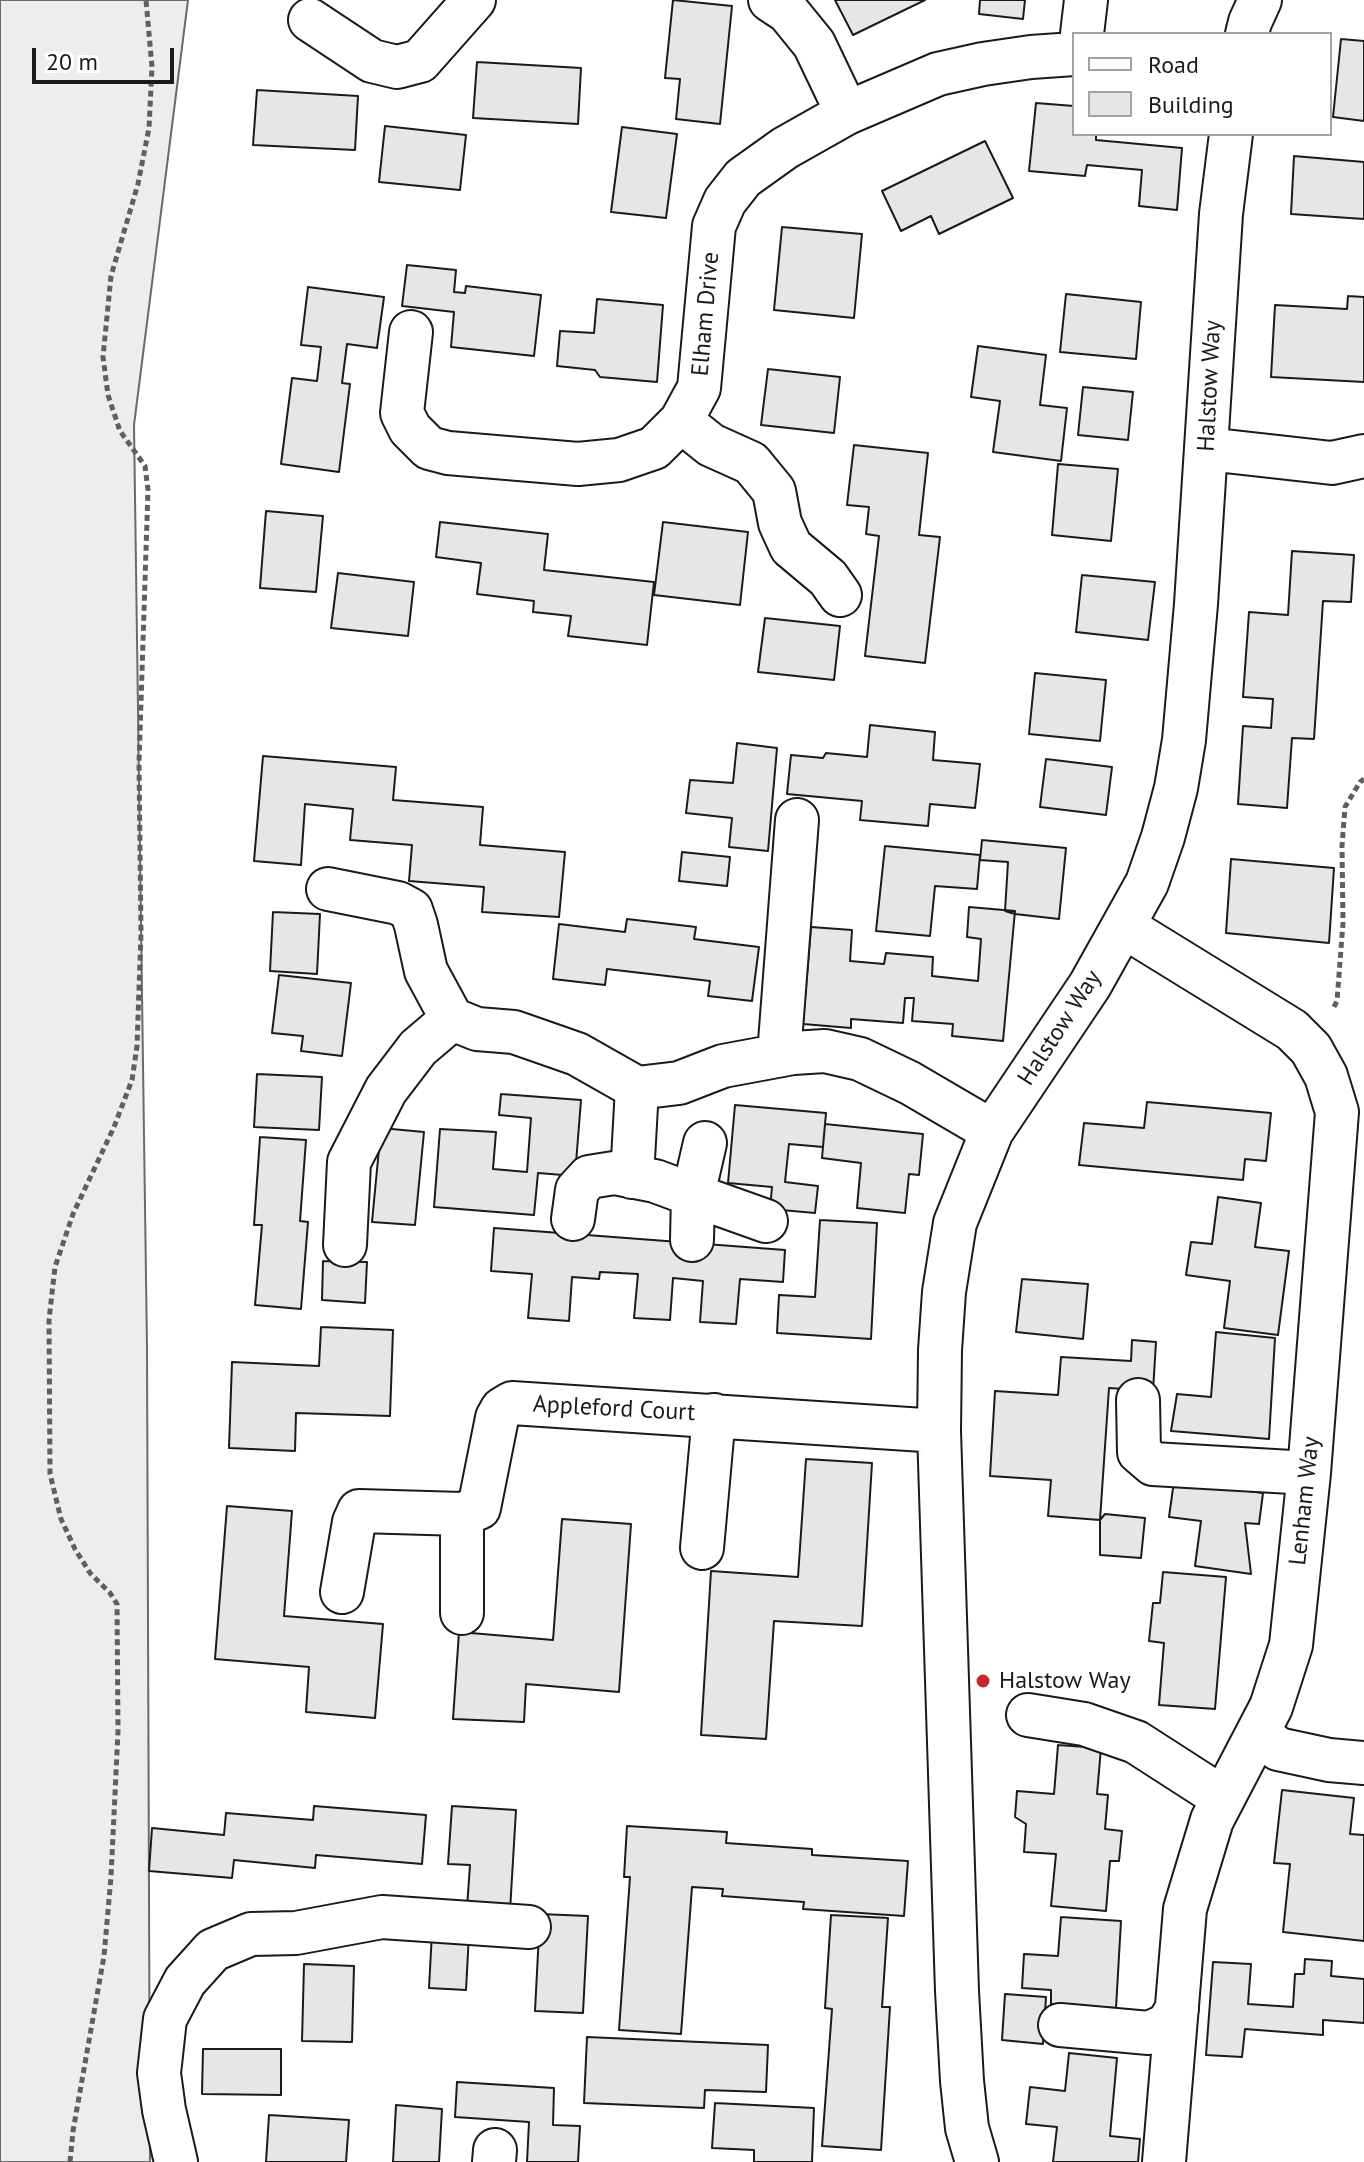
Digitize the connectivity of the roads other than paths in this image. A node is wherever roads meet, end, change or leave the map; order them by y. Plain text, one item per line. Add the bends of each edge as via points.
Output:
1 (474, 0) edge
2 (770, 0) edge
3 (1086, 0) edge
4 (1260, 0) edge
5 (310, 20) dead end
6 (1082, 32) edge
7 (1248, 32) edge
8 (1072, 54) edge
9 (847, 113) junction
10 (1231, 136) edge
11 (411, 332) dead end
12 (681, 421) junction
13 (1207, 449) junction
14 (1364, 456) edge
15 (840, 595) dead end
16 (797, 820) dead end
17 (328, 889) dead end
18 (1123, 926) junction
19 (452, 1019) junction
20 (779, 1055) junction
21 (637, 1088) junction
22 (992, 1131) junction
23 (705, 1143) dead end
24 (632, 1177) junction
25 (693, 1195) junction
26 (573, 1219) dead end
27 (766, 1221) dead end
28 (692, 1240) dead end
29 (345, 1245) dead end
30 (1138, 1400) dead end
31 (714, 1415) junction
32 (939, 1431) junction
33 (1309, 1473) junction
34 (462, 1514) junction
35 (702, 1548) dead end
36 (342, 1592) dead end
37 (462, 1613) dead end
38 (1028, 1715) dead end
39 (1259, 1733) junction
40 (1364, 1763) edge
41 (1223, 1798) junction
42 (529, 1927) dead end
43 (1177, 2009) junction
44 (1060, 2025) dead end
45 (176, 2162) edge
46 (977, 2162) edge
47 (1164, 2162) edge

1 - 5 street via 420,61 397,67 372,61
2 - 9 street via 788,12 814,44
3 - 6 street
4 - 7 street
8 - 9 street, Elham Drive via 938,74
9 - 12 street, Elham Drive via 743,178 725,201 714,226 699,388
10 - 13 street, Halstow Way
11 - 12 street, Elham Drive via 402,413 429,448 578,464 619,460 654,448
12 - 15 street via 711,445 751,463 774,491 791,547
13 - 14 street via 1332,463
13 - 18 street, Halstow Way via 1176,788 1147,883
16 - 20 street
17 - 19 street via 411,910 426,971
18 - 22 street, Halstow Way
18 - 33 street, Lenham Way via 1292,1030 1326,1076 1337,1112
19 - 21 street via 477,1029 514,1032 577,1054
19 - 29 street via 418,1048 386,1090 349,1162
20 - 21 street via 723,1066 679,1083
20 - 22 street via 825,1051 860,1059
21 - 24 street
22 - 32 street, Halstow Way via 955,1223 944,1292
23 - 25 street
24 - 25 street
24 - 26 street via 589,1177 577,1190
25 - 27 street
25 - 28 street
30 - 33 street via 1139,1452 1153,1464
31 - 32 street, Appleford Court
31 - 34 street, Appleford Court via 512,1403 497,1418 479,1508
31 - 35 street
32 - 46 street, Halstow Way via 957,1991 967,2128
33 - 39 street, Lenham Way via 1291,1645
34 - 36 street via 359,1511
34 - 37 street
38 - 41 street via 1084,1724 1136,1742
39 - 40 street via 1278,1749
39 - 41 street, Lenham Way
41 - 43 street, Lenham Way via 1185,1909
42 - 45 street via 382,1917 296,1933 251,1934 213,1950 185,1981 165,2019 159,2073
43 - 44 street via 1167,2025 1149,2033
43 - 47 street, Lenham Way

